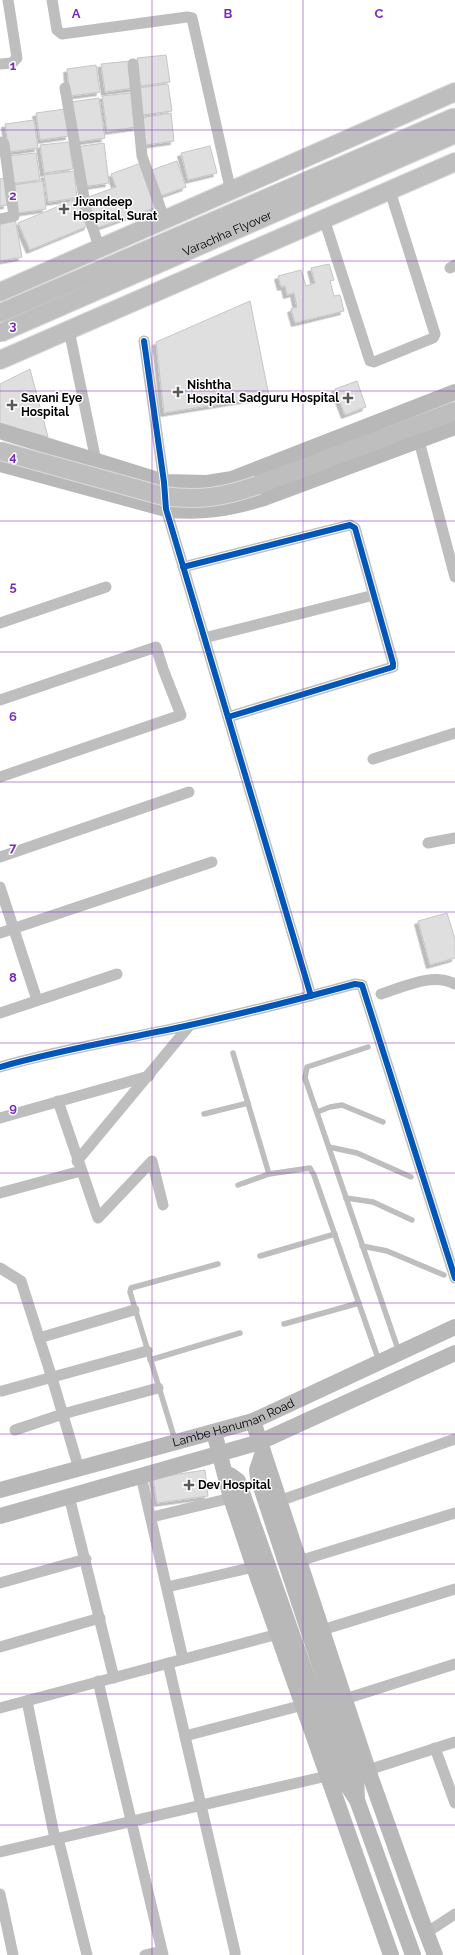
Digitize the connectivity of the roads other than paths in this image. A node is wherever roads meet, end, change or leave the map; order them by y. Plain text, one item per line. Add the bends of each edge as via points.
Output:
1 (8, 0) edge
2 (52, 0) edge
3 (0, 64) edge
4 (133, 64) dead end
5 (65, 88) dead end
6 (455, 92) edge
7 (455, 117) edge
8 (455, 134) edge
9 (356, 136) junction
10 (0, 142) edge
11 (455, 162) edge
12 (231, 192) junction
13 (385, 193) junction
14 (0, 219) edge
15 (324, 219) junction
16 (165, 221) junction
17 (100, 249) junction
18 (0, 292) edge
19 (0, 313) edge
20 (69, 330) junction
21 (0, 333) edge
22 (144, 342) dead end
23 (0, 360) edge
24 (455, 392) edge
25 (455, 411) edge
26 (455, 427) edge
27 (0, 431) edge
28 (419, 441) junction
29 (0, 451) edge
30 (96, 461) junction
31 (0, 464) edge
32 (164, 482) junction
33 (166, 508) junction
34 (183, 567) junction
35 (455, 577) edge
36 (106, 587) dead end
37 (374, 595) junction
38 (0, 623) edge
39 (204, 638) junction
40 (0, 700) edge
41 (228, 717) junction
42 (455, 733) edge
43 (373, 759) dead end
44 (0, 777) edge
45 (189, 792) dead end
46 (455, 838) edge
47 (428, 843) dead end
48 (0, 857) edge
49 (212, 862) dead end
50 (0, 887) edge
51 (13, 928) junction
52 (0, 933) edge
53 (117, 974) dead end
54 (455, 984) edge
55 (381, 994) dead end
56 (311, 996) junction
57 (37, 1000) junction
58 (0, 1013) edge
59 (190, 1025) junction
60 (368, 1047) dead end
61 (233, 1053) dead end
62 (0, 1067) edge
63 (149, 1076) junction
64 (58, 1101) junction
65 (248, 1103) junction
66 (317, 1112) junction
67 (204, 1114) dead end
68 (0, 1118) edge
69 (383, 1122) dead end
70 (329, 1147) junction
71 (79, 1166) junction
72 (269, 1174) junction
73 (412, 1177) dead end
74 (238, 1184) dead end
75 (0, 1193) edge
76 (346, 1198) junction
77 (163, 1205) dead end
78 (412, 1220) dead end
79 (335, 1234) junction
80 (362, 1246) junction
81 (260, 1256) dead end
82 (218, 1264) dead end
83 (0, 1268) edge
84 (444, 1275) dead end
85 (455, 1278) edge
86 (359, 1303) junction
87 (134, 1310) junction
88 (284, 1324) dead end
89 (455, 1327) edge
90 (240, 1333) dead end
91 (39, 1338) junction
92 (399, 1352) junction
93 (455, 1353) edge
94 (149, 1355) junction
95 (379, 1361) junction
96 (52, 1378) junction
97 (158, 1388) junction
98 (2, 1391) dead end
99 (63, 1414) junction
100 (253, 1421) junction
101 (15, 1430) dead end
102 (214, 1432) junction
103 (455, 1439) edge
104 (176, 1443) junction
105 (261, 1447) junction
106 (220, 1454) junction
107 (79, 1468) junction
108 (224, 1472) junction
109 (141, 1476) junction
110 (0, 1490) edge
111 (69, 1496) junction
112 (231, 1498) junction
113 (279, 1501) junction
114 (455, 1512) edge
115 (0, 1516) edge
116 (152, 1517) junction
117 (86, 1559) junction
118 (299, 1561) junction
119 (254, 1567) junction
120 (0, 1583) edge
121 (167, 1587) junction
122 (455, 1589) edge
123 (100, 1618) junction
124 (322, 1630) junction
125 (278, 1634) junction
126 (0, 1647) edge
127 (183, 1659) junction
128 (168, 1663) junction
129 (455, 1664) edge
130 (114, 1678) junction
131 (98, 1681) junction
132 (345, 1699) junction
133 (27, 1701) junction
134 (303, 1705) junction
135 (0, 1708) edge
136 (185, 1736) junction
137 (455, 1742) edge
138 (435, 1748) junction
139 (368, 1770) junction
140 (327, 1776) junction
141 (357, 1800) junction
142 (455, 1803) edge
143 (200, 1805) junction
144 (130, 1822) junction
145 (57, 1839) junction
146 (0, 1852) edge
147 (0, 1894) edge
148 (455, 1914) edge
149 (426, 1933) junction
150 (163, 1953) edge
151 (13, 1955) edge
152 (87, 1955) edge
153 (145, 1955) edge
154 (235, 1955) edge
155 (391, 1955) edge
156 (413, 1955) edge
157 (435, 1955) edge

1 - 3 street via 18,54 16,61
2 - 12 street via 57,30 62,34 192,18
4 - 16 street via 142,156
5 - 17 street via 86,209
6 - 9 main road
7 - 19 main road, Varachha Flyover, bridge
8 - 21 main road, Varachha Flyover, bridge
9 - 12 main road
9 - 13 main road
10 - 14 street via 4,144 14,216
11 - 13 main road
12 - 16 main road
13 - 15 main road
13 - 15 street via 435,334 433,338 374,362 370,361
15 - 20 main road
16 - 17 main road
17 - 18 main road
20 - 23 main road
20 - 30 street
22 - 32 street
24 - 32 main road via 232,479 207,483
25 - 29 main road, bridge via 233,494 208,498 185,499 163,496
26 - 28 main road
27 - 30 main road
28 - 33 main road via 234,507 186,512
28 - 35 street
30 - 32 main road
31 - 33 main road
32 - 33 street
33 - 34 street
34 - 37 street via 352,525
34 - 39 street
36 - 38 street
37 - 39 street
37 - 41 street via 393,667
39 - 41 street
40 - 44 street via 156,647 181,715
41 - 56 street
42 - 43 street
45 - 48 street
46 - 47 street
49 - 51 street
50 - 51 street
51 - 52 street
51 - 57 street
53 - 57 street
54 - 55 street via 447,980 431,979
56 - 59 street
56 - 85 street via 355,984 362,985
57 - 58 street
59 - 62 street via 46,1054
59 - 63 street
60 - 66 lane via 307,1067 305,1078
61 - 65 lane
63 - 64 street
63 - 71 street
64 - 68 street
64 - 71 street
65 - 67 lane
65 - 72 lane
66 - 69 lane via 342,1105
66 - 70 lane
70 - 73 lane via 357,1153
70 - 76 lane
71 - 75 street
71 - 77 street via 98,1218 152,1161
72 - 74 lane
72 - 79 lane via 310,1168
76 - 78 lane via 373,1202
76 - 80 lane
79 - 81 lane
79 - 86 lane
80 - 84 lane via 387,1250
80 - 92 lane
82 - 87 lane via 131,1288
83 - 91 street via 21,1281
86 - 88 lane
86 - 95 lane
87 - 91 street
87 - 94 lane
89 - 92 main road, Lambe Hanuman Road
90 - 94 lane
91 - 96 street
92 - 95 main road, Lambe Hanuman Road
93 - 105 main road, Lambe Hanuman Road
94 - 96 street
94 - 97 lane
95 - 100 main road, Lambe Hanuman Road
96 - 98 street
96 - 99 street
97 - 99 street
97 - 104 lane
99 - 101 street
99 - 107 street
100 - 102 main road, Lambe Hanuman Road
100 - 105 main road
102 - 104 main road, Lambe Hanuman Road
102 - 106 main road
103 - 113 street
104 - 107 main road, Lambe Hanuman Road
105 - 106 main road, Lambe Hanuman Road
105 - 113 main road
105 - 141 main road via 258,1478 356,1775
106 - 108 main road
106 - 109 main road, Lambe Hanuman Road
107 - 110 main road, Lambe Hanuman Road
108 - 112 main road
108 - 141 main road via 238,1482 343,1779
109 - 111 main road, Lambe Hanuman Road
109 - 116 street
111 - 115 main road, Lambe Hanuman Road
111 - 117 street
112 - 116 street
112 - 119 main road
113 - 118 main road
114 - 118 street
116 - 121 street
117 - 120 street
117 - 123 street
118 - 124 main road
119 - 121 street
119 - 125 main road
121 - 127 street
122 - 124 street
123 - 126 street
123 - 130 street
124 - 132 main road
125 - 127 street
125 - 134 main road
127 - 128 street
128 - 130 street
128 - 136 street
129 - 132 street
130 - 131 street
131 - 133 street
131 - 144 street
132 - 139 main road
133 - 135 street
133 - 145 street
134 - 136 street
134 - 140 main road
136 - 143 street
137 - 138 street
138 - 139 street
138 - 142 street
139 - 149 main road
140 - 143 street
140 - 155 main road
141 - 156 main road
143 - 144 street
143 - 154 street
144 - 145 street
144 - 150 street
145 - 146 street
145 - 152 street
147 - 151 street
148 - 149 street
149 - 157 main road
150 - 153 street

